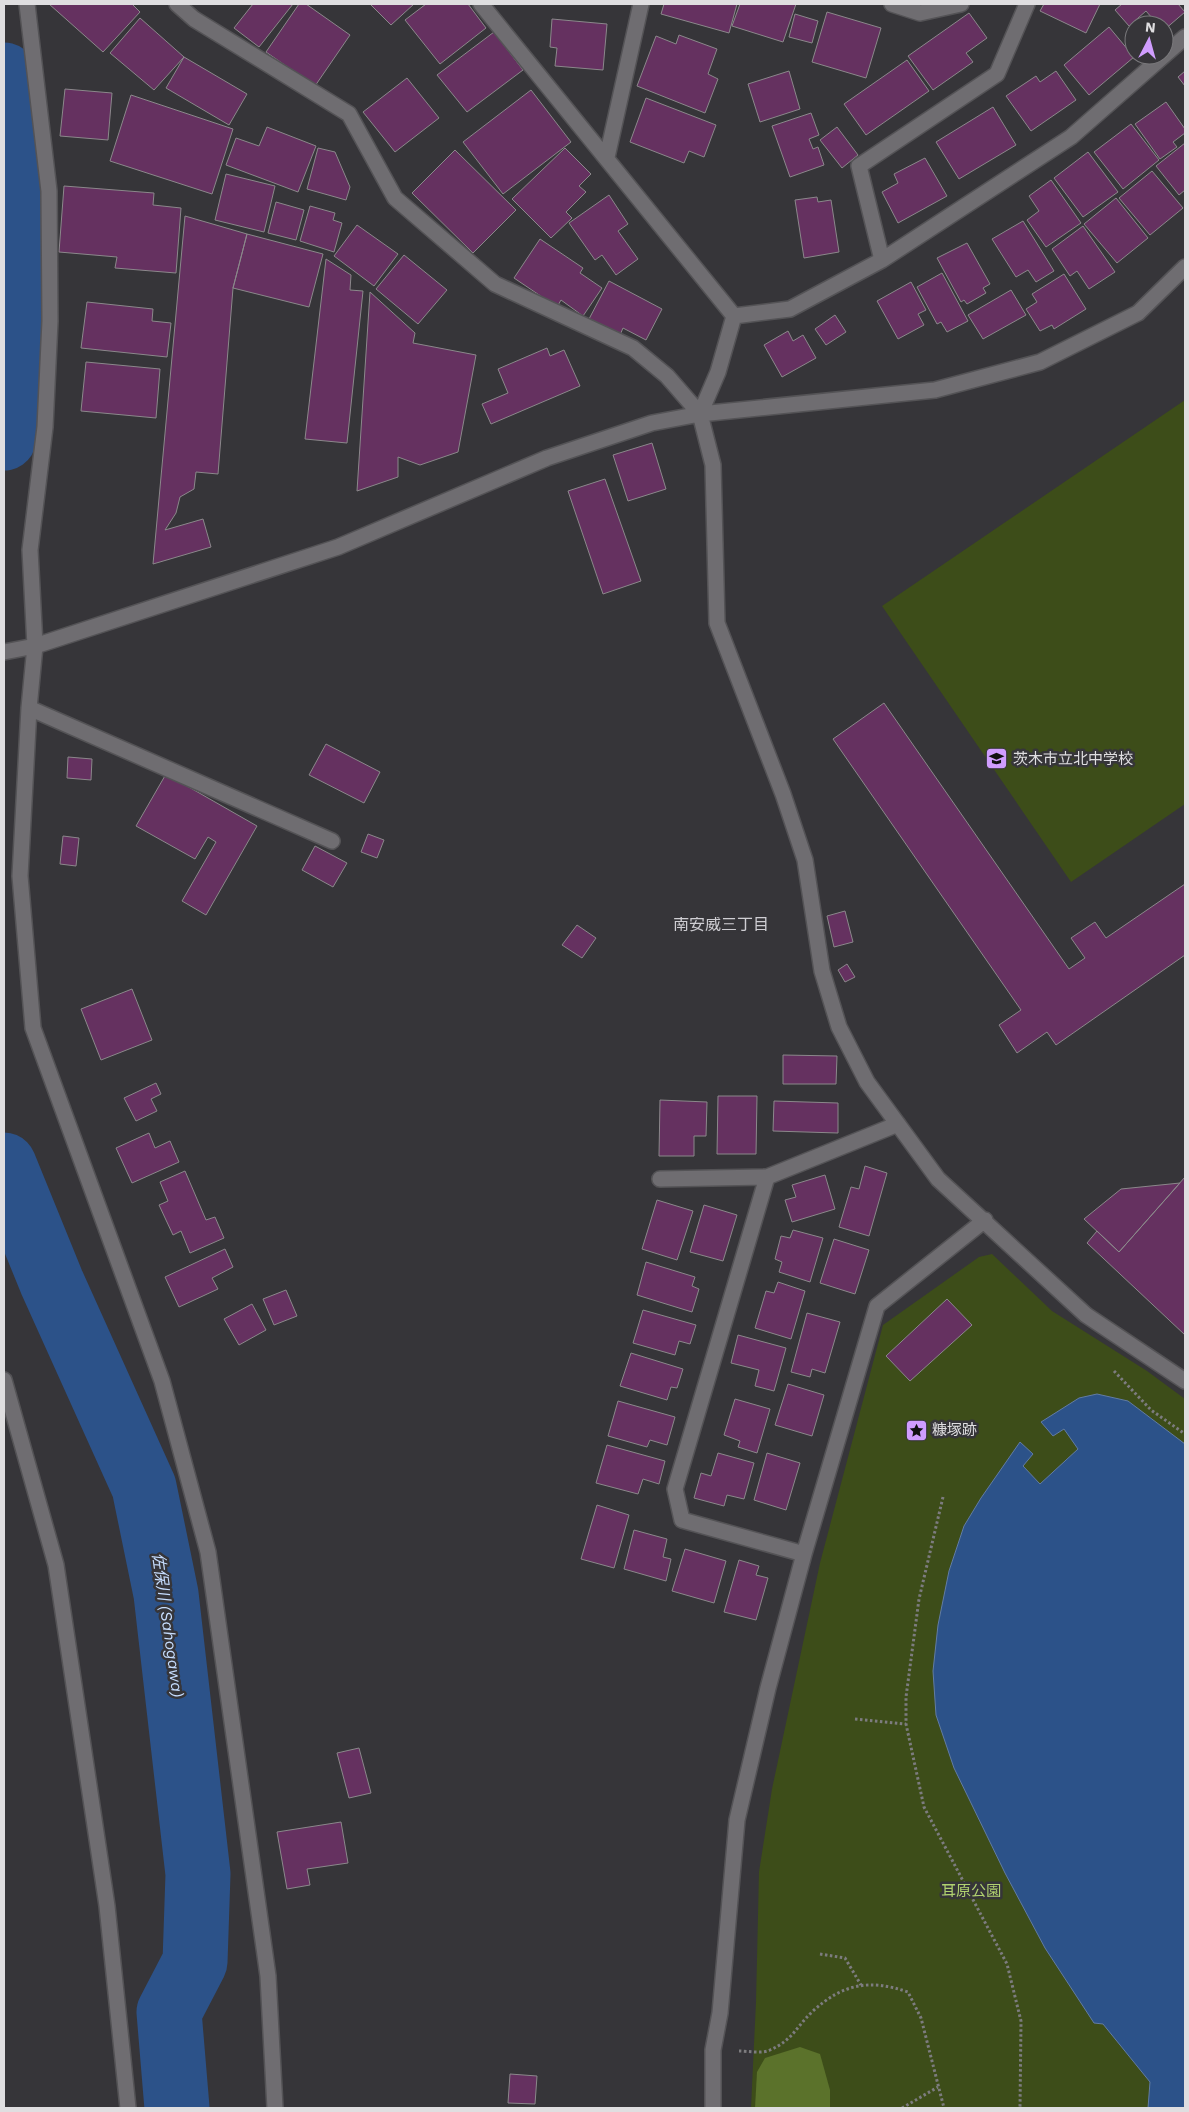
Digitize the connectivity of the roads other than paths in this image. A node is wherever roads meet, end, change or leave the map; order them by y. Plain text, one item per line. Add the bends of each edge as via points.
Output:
1 (27, 4) edge
2 (177, 4) edge
3 (482, 4) edge
4 (642, 4) edge
5 (892, 4) edge
6 (961, 4) edge
7 (1027, 4) edge
8 (1185, 37) edge
9 (607, 157) junction
10 (882, 260) junction
11 (1185, 267) edge
12 (734, 316) junction
13 (700, 414) junction
14 (35, 646) junction
15 (4, 652) edge
16 (29, 708) junction
17 (332, 841) dead end
18 (898, 1124) junction
19 (767, 1177) junction
20 (660, 1179) dead end
21 (984, 1220) junction
22 (4, 1380) edge
23 (1185, 1381) edge
24 (804, 1554) junction
25 (128, 2108) edge
26 (275, 2108) edge
27 (713, 2108) edge

1 - 14 street via 49,191 50,321 45,427 30,550
2 - 13 street via 194,19 349,114 395,198 495,284 633,348 667,376
3 - 9 street
4 - 9 street
5 - 6 street via 920,13
7 - 10 street via 997,74 859,166
8 - 10 street via 1071,137
9 - 12 street
10 - 12 street via 790,309
11 - 13 street via 1138,313 1040,362 935,390
12 - 13 street via 718,372
13 - 14 street via 652,423 548,458 338,547
13 - 18 street via 713,465 717,622 805,860 822,971 839,1027 867,1082
14 - 15 street
14 - 16 street
16 - 17 street
16 - 26 street via 20,876 33,1028 162,1381 208,1552 268,1976
18 - 19 street
18 - 21 street via 938,1180
19 - 20 street
19 - 24 street via 675,1489 682,1520
21 - 23 street via 1086,1315
21 - 24 street via 877,1306
22 - 25 street via 56,1565 107,1906
24 - 27 street via 737,1820 720,2013 713,2050

